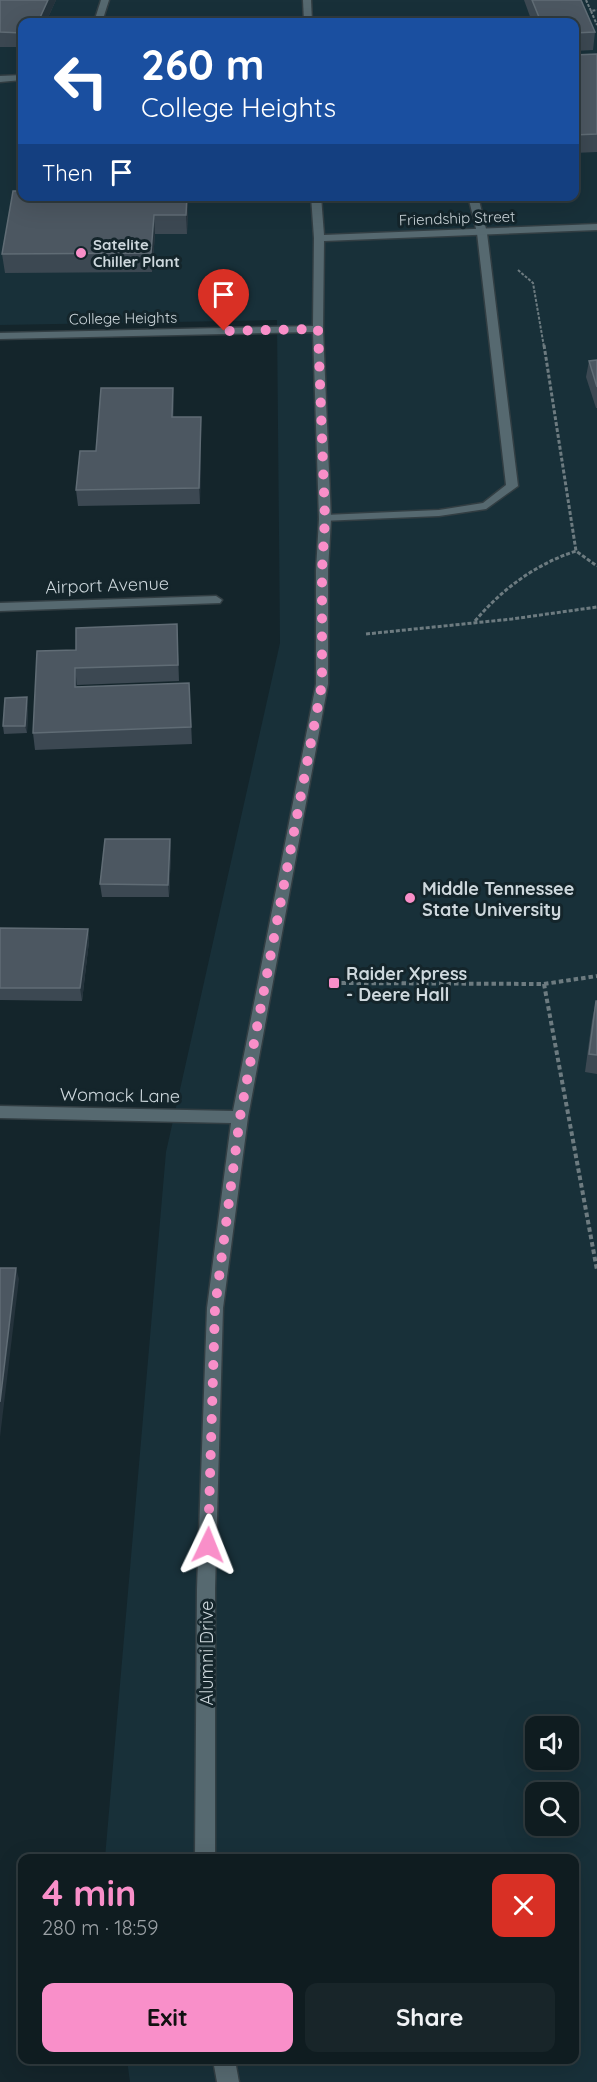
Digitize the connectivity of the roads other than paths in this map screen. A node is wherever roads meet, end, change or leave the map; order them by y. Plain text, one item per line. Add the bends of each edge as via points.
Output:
1 (105, 0) edge
2 (307, 0) edge
3 (99, 18) edge
4 (308, 18) edge
5 (18, 78) edge
6 (0, 79) edge
7 (316, 201) edge
8 (474, 201) edge
9 (597, 228) edge
10 (482, 232) junction
11 (319, 238) junction
12 (318, 329) junction
13 (0, 336) edge
14 (325, 519) junction
15 (216, 600) dead end
16 (0, 607) edge
17 (0, 1112) edge
18 (240, 1117) junction
19 (205, 1854) edge
20 (225, 2064) edge
21 (228, 2082) edge

1 - 3 street
2 - 4 street
5 - 6 street
7 - 11 street, Alumni Drive
8 - 10 street
9 - 10 street, Friendship Street
10 - 11 street, Friendship Street
10 - 14 street via 512,486 486,506 439,513
11 - 12 street, Alumni Drive
12 - 13 street, College Heights
12 - 14 street, Alumni Drive
14 - 18 street, Alumni Drive via 322,684
15 - 16 street, Airport Avenue
17 - 18 street, Womack Lane
18 - 19 street, Alumni Drive via 215,1308 206,1589
20 - 21 street

